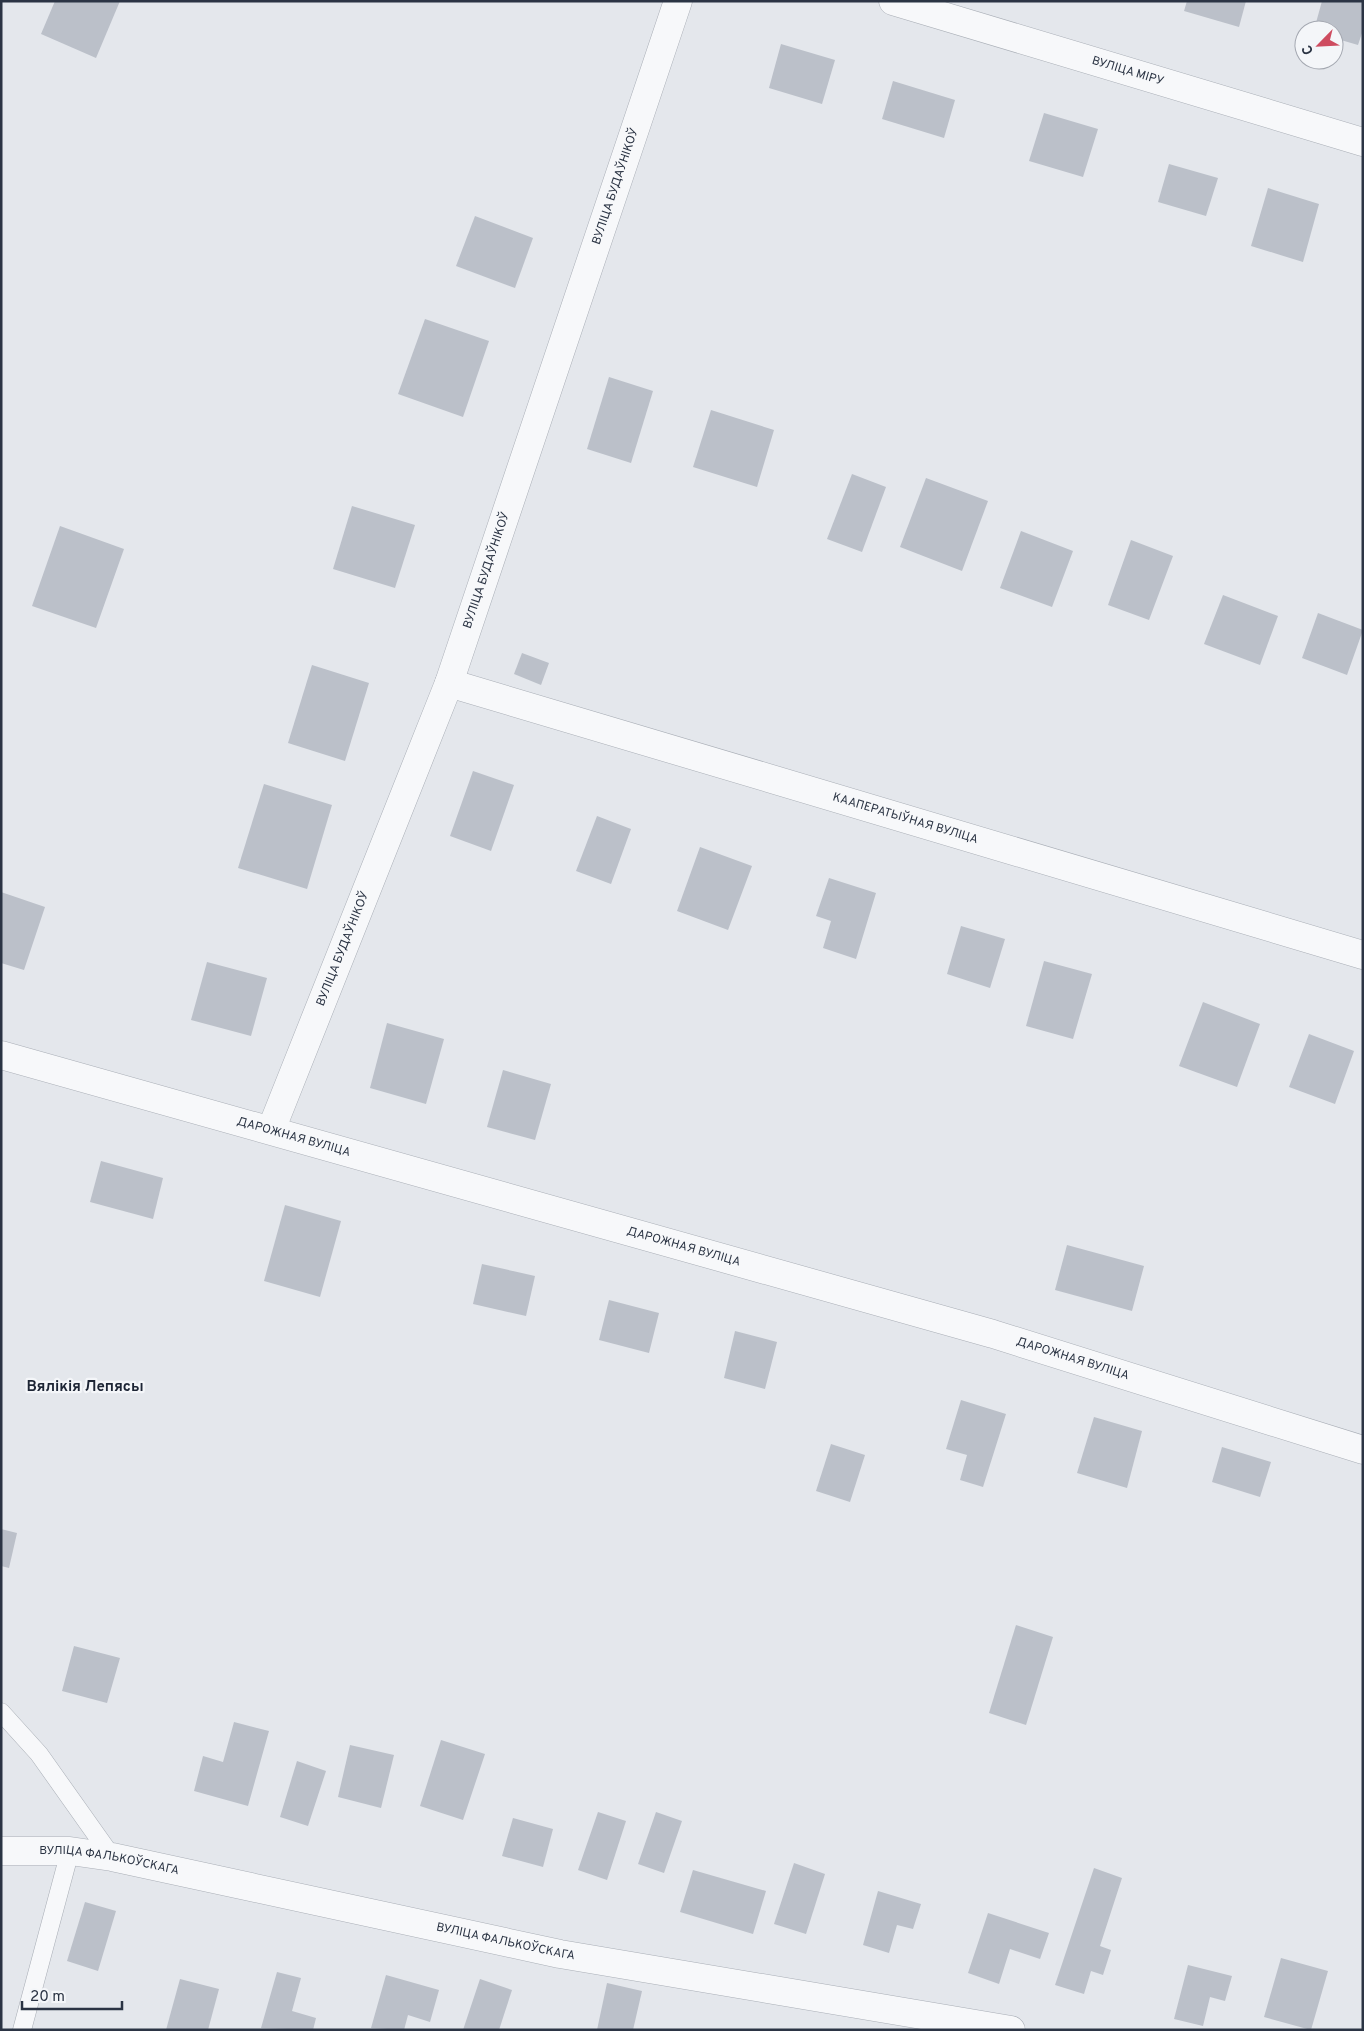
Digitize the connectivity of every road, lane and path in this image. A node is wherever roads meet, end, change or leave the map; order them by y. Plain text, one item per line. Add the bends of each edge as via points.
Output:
1 (678, 1) edge
2 (893, 1) edge
3 (1363, 142) edge
4 (449, 683) junction
5 (1363, 955) edge
6 (1, 1055) edge
7 (271, 1130) junction
8 (1363, 1450) edge
9 (1, 1712) edge
10 (1, 1851) edge
11 (70, 1851) junction
12 (112, 1857) junction
13 (22, 2030) edge
14 (1011, 2030) edge

1 - 4 street, ВУЛІЦА БУДАЎНІКОЎ
2 - 3 street, ВУЛІЦА МІРУ
4 - 5 street, КААПЕРАТЫЎНАЯ ВУЛІЦА
4 - 7 street, ВУЛІЦА БУДАЎНІКОЎ
6 - 7 street, ДАРОЖНАЯ ВУЛІЦА
7 - 8 street, ДАРОЖНАЯ ВУЛІЦА via 993,1334
9 - 12 lane via 39,1754
10 - 11 street, ВУЛІЦА ФАЛЬКОЎСКАГА
11 - 12 street, ВУЛІЦА ФАЛЬКОЎСКАГА
11 - 13 lane
12 - 14 street, ВУЛІЦА ФАЛЬКОЎСКАГА via 560,1954

